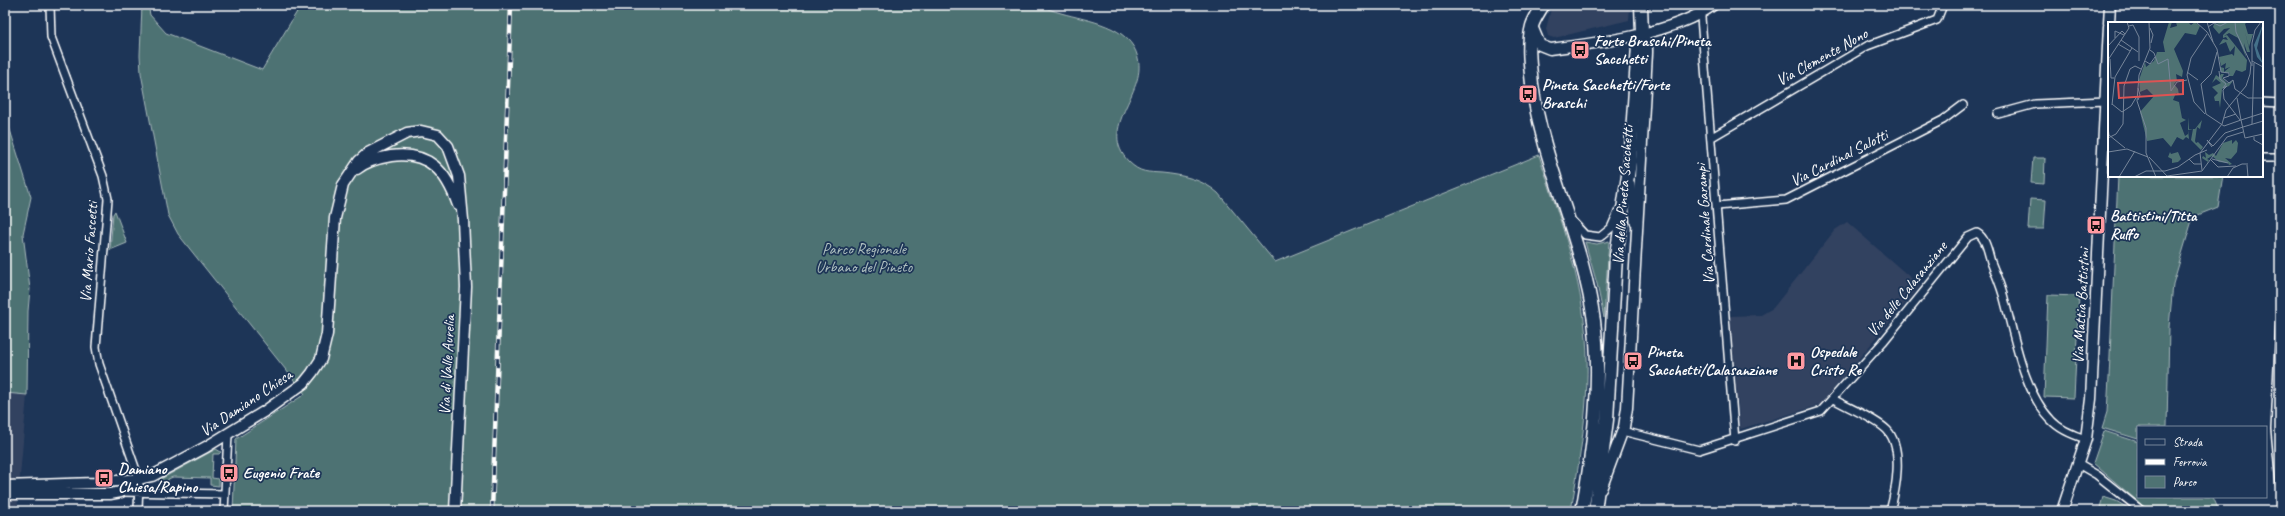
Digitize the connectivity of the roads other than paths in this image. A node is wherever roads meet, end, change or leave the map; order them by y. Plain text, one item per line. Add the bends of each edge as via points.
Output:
1 (50, 5) edge
2 (1543, 5) edge
3 (1642, 5) edge
4 (1714, 5) edge
5 (1943, 5) edge
6 (2110, 5) edge
7 (1701, 10) edge
8 (2109, 22) edge
9 (1532, 26) junction
10 (1642, 33) junction
11 (2108, 50) edge
12 (2106, 101) junction
13 (2263, 102) edge
14 (2280, 103) edge
15 (1963, 104) dead end
16 (1998, 114) dead end
17 (438, 135) joint
18 (1712, 137) junction
19 (424, 158) joint
20 (2263, 158) edge
21 (2274, 158) dead end
22 (1630, 162) junction
23 (349, 176) junction
24 (1562, 201) junction
25 (1623, 201) junction
26 (1717, 206) junction
27 (463, 220) junction
28 (1636, 246) junction
29 (2280, 323) edge
30 (1833, 399) junction
31 (1622, 431) junction
32 (228, 435) junction
33 (2086, 439) junction
34 (1735, 440) junction
35 (2078, 464) junction
36 (140, 480) junction
37 (2280, 484) edge
38 (10, 490) edge
39 (121, 492) junction
40 (139, 492) junction
41 (225, 494) junction
42 (1596, 505) edge
43 (138, 511) edge
44 (224, 511) edge
45 (455, 511) edge
46 (1582, 511) edge
47 (1890, 511) edge
48 (2062, 511) edge
49 (2142, 511) edge

1 - 36 street, Via Mario Fascetti via 51,37 103,176 108,200 96,347 99,364
2 - 9 main road, Via della Pineta Sacchetti
3 - 10 main road
4 - 7 street
5 - 18 street, Via Clemente Nono via 1937,20 1867,46
6 - 8 street, Via Mattia Battistini
7 - 10 street via 1688,20
7 - 18 street, Via Cardinale Garampi
9 - 10 street via 1540,45 1550,49
9 - 24 main road, Via della Pineta Sacchetti via 1530,61 1535,106
10 - 22 main road, Via della Pineta Sacchetti via 1638,46
10 - 28 street, Via della Pineta Sacchetti via 1647,44 1647,53
11 - 12 street, Via Mattia Battistini
12 - 16 street via 2035,104
12 - 33 street, Via Mattia Battistini via 2093,383
13 - 14 street
15 - 26 street, Via Cardinal Salotti via 1943,120 1786,200
17 - 23 street, Via Damiano Chiesa via 421,130 398,136 368,153
17 - 27 street, Via di Valle Aurelia via 448,146 458,176
18 - 26 street, Via Cardinale Garampi
19 - 23 street, Via Damiano Chiesa via 400,155 378,158 358,168
19 - 27 street, Via di Valle Aurelia via 436,167 444,178 454,194
20 - 21 street
22 - 25 main road, Via della Pineta Sacchetti
22 - 28 street
23 - 32 street, Via Damiano Chiesa via 336,207 328,325 321,359 304,382 286,397
24 - 25 street, Via della Pineta Sacchetti via 1578,229 1585,235 1595,238 1603,236 1611,228
24 - 46 main road, Via della Pineta Sacchetti via 1590,295 1596,336 1593,433
25 - 42 main road, Via della Pineta Sacchetti via 1616,256 1607,420
26 - 34 street, Via Cardinale Garampi
27 - 45 street, Via di Valle Aurelia via 466,287
28 - 31 street, Via della Pineta Sacchetti via 1627,408
29 - 37 street via 2275,429
30 - 33 street, Via delle Calasanziane via 1968,237 1977,233 1983,237 2005,300 2020,360 2031,386 2053,422 2064,430
30 - 34 street, Via delle Calasanziane via 1819,412
30 - 47 street via 1879,425 1891,435 1895,447 1897,472
31 - 34 street, Via delle Calasanziane via 1699,450
31 - 42 street, Via della Pineta Sacchetti
32 - 36 street, Via Damiano Chiesa
32 - 41 street
33 - 35 street, Via Mattia Battistini
35 - 48 street, Via Mattia Battistini
35 - 49 street via 2097,475
36 - 38 street, Via Damiano Chiesa
36 - 39 street, Via Damiano Chiesa
36 - 40 street
38 - 39 street, Via Damiano Chiesa via 88,495
39 - 40 street, Via Damiano Chiesa
40 - 41 street, Via Damiano Chiesa
40 - 43 street
41 - 44 street

